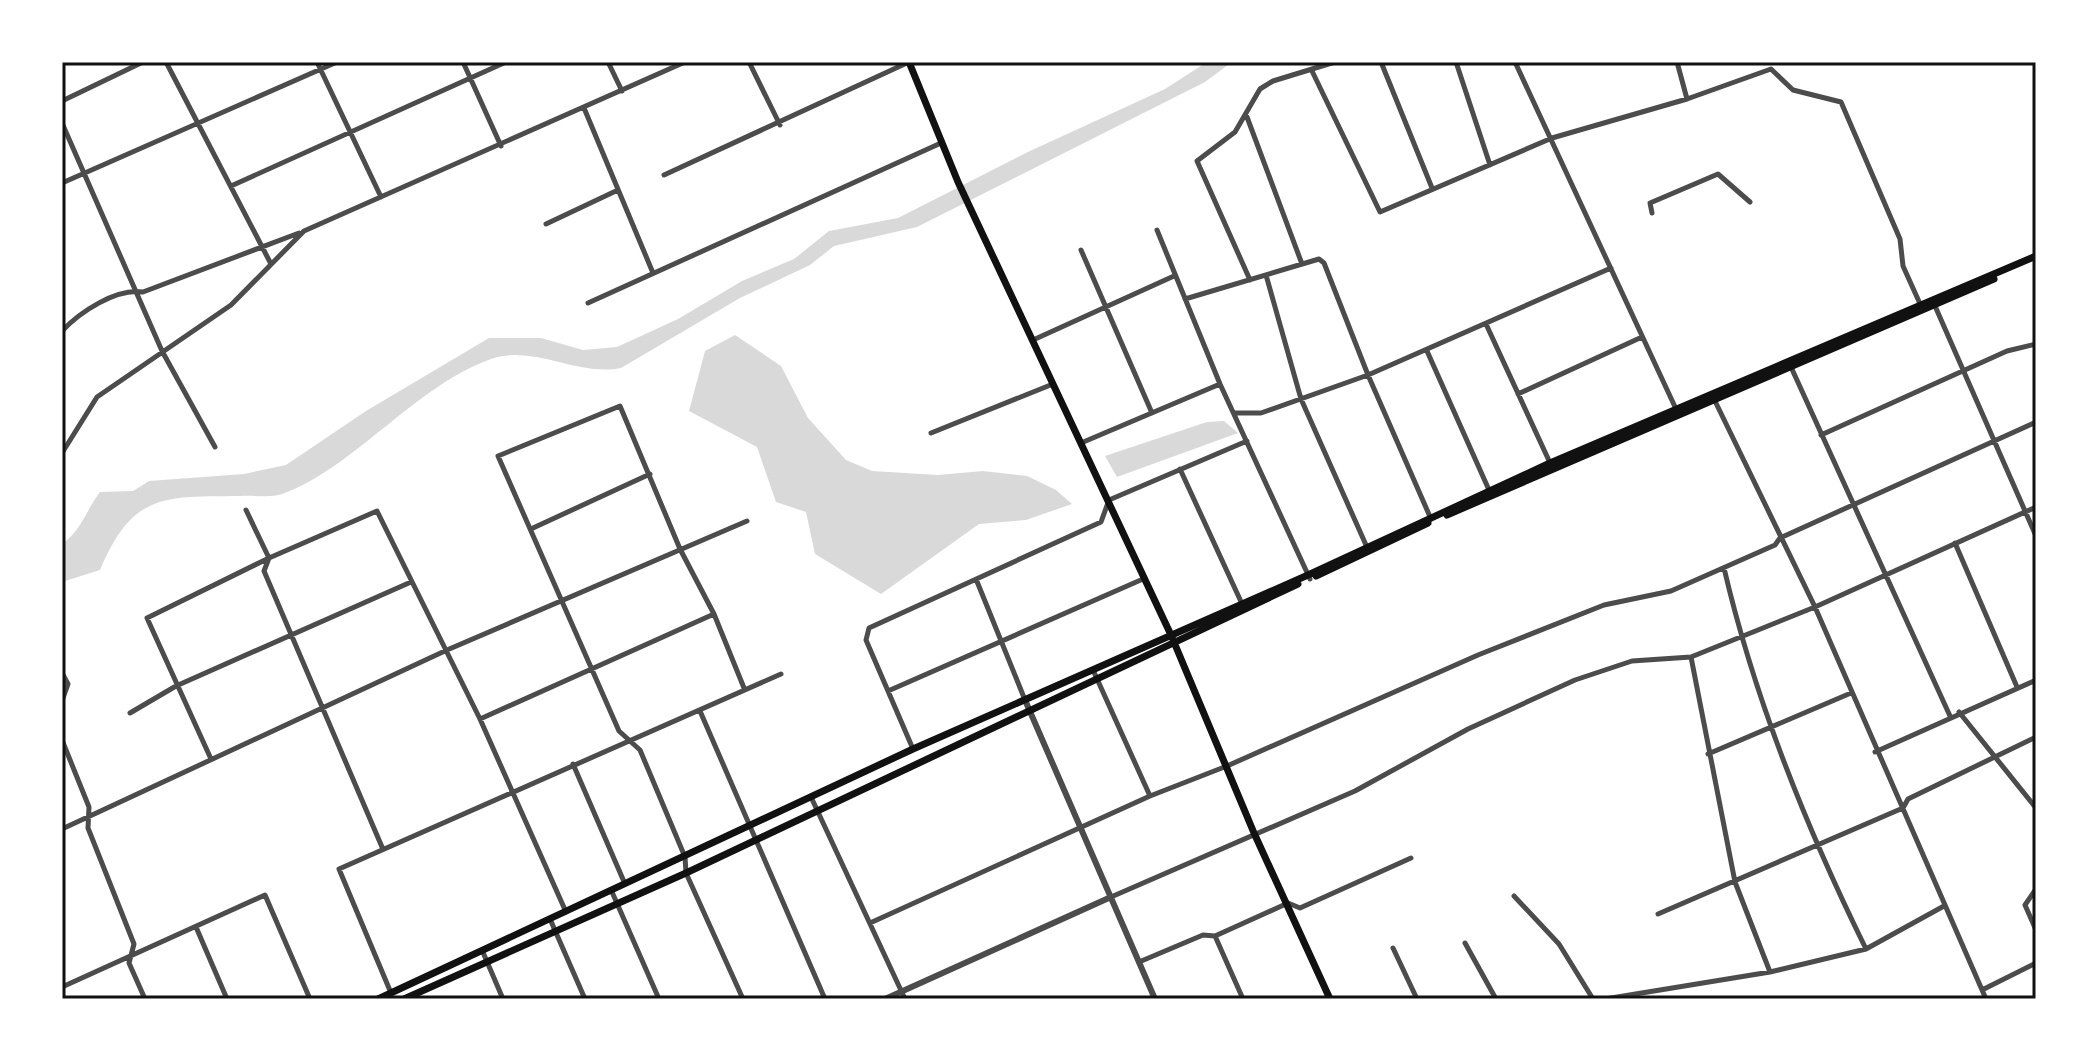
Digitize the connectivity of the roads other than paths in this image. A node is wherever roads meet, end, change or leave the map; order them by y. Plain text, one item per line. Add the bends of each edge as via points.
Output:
1 (143, 62) edge
2 (166, 62) edge
3 (317, 62) edge
4 (337, 62) edge
5 (463, 62) edge
6 (506, 62) edge
7 (608, 62) edge
8 (685, 62) edge
9 (749, 62) edge
10 (909, 62) edge
11 (1335, 62) edge
12 (1381, 62) edge
13 (1456, 62) edge
14 (1515, 62) edge
15 (1677, 62) edge
16 (320, 69) junction
17 (1312, 71) junction
18 (470, 78) junction
19 (622, 91) junction
20 (1687, 99) junction
21 (62, 101) edge
22 (584, 108) junction
23 (1247, 117) junction
24 (199, 122) junction
25 (62, 123) edge
26 (780, 125) junction
27 (350, 131) junction
28 (1552, 138) junction
29 (941, 143) junction
30 (501, 146) junction
31 (1490, 165) junction
32 (82, 173) junction
33 (664, 175) dead end
34 (62, 183) edge
35 (231, 186) junction
36 (1432, 188) junction
37 (618, 190) junction
38 (381, 197) junction
39 (1750, 202) dead end
40 (1652, 213) dead end
41 (546, 224) dead end
42 (1157, 230) dead end
43 (304, 231) junction
44 (263, 250) junction
45 (1081, 250) dead end
46 (2036, 258) edge
47 (271, 264) junction
48 (1302, 264) junction
49 (1611, 268) junction
50 (653, 273) junction
51 (1266, 275) junction
52 (1174, 276) junction
53 (1250, 280) junction
54 (136, 291) junction
55 (1185, 299) junction
56 (588, 303) dead end
57 (1919, 306) junction
58 (1935, 306) junction
59 (1106, 307) junction
60 (1486, 324) junction
61 (62, 331) edge
62 (1642, 337) junction
63 (1033, 340) junction
64 (2036, 344) edge
65 (162, 351) junction
66 (1427, 351) junction
67 (1790, 366) junction
68 (1963, 373) junction
69 (1368, 375) junction
70 (1053, 384) junction
71 (1220, 384) junction
72 (1518, 394) junction
73 (1713, 398) junction
74 (1301, 399) junction
75 (1677, 411) junction
76 (1152, 413) junction
77 (1235, 413) junction
78 (2036, 422) edge
79 (931, 433) dead end
80 (1821, 435) junction
81 (1993, 440) junction
82 (1247, 441) junction
83 (1080, 443) junction
84 (215, 447) dead end
85 (62, 453) edge
86 (1551, 466) junction
87 (1180, 469) junction
88 (650, 474) junction
89 (1489, 490) junction
90 (1109, 500) junction
91 (1852, 505) junction
92 (2036, 507) edge
93 (246, 510) dead end
94 (2025, 512) junction
95 (1431, 519) junction
96 (747, 521) dead end
97 (533, 528) junction
98 (2036, 536) edge
99 (1780, 538) junction
100 (1955, 543) junction
101 (1366, 545) junction
102 (680, 549) junction
103 (269, 558) junction
104 (1724, 568) junction
105 (1882, 575) junction
106 (1309, 577) junction
107 (976, 579) junction
108 (1143, 579) junction
109 (411, 582) junction
110 (563, 600) junction
111 (1243, 606) junction
112 (1815, 607) junction
113 (714, 614) junction
114 (292, 634) junction
115 (1740, 637) junction
116 (1173, 639) junction
117 (1002, 640) junction
118 (447, 650) junction
119 (1691, 657) junction
120 (590, 670) junction
121 (1093, 670) junction
122 (62, 673) edge
123 (781, 674) dead end
124 (2036, 680) edge
125 (1098, 681) junction
126 (176, 686) junction
127 (2017, 687) junction
128 (744, 688) junction
129 (888, 691) junction
130 (1851, 693) junction
131 (1025, 700) junction
132 (62, 701) edge
133 (325, 707) junction
134 (700, 711) junction
135 (1959, 712) junction
136 (130, 713) dead end
137 (1030, 713) junction
138 (1950, 716) junction
139 (480, 719) junction
140 (1773, 727) junction
141 (2036, 737) edge
142 (627, 739) junction
143 (62, 740) edge
144 (913, 749) junction
145 (1875, 752) junction
146 (1708, 754) junction
147 (1996, 758) junction
148 (211, 759) junction
149 (573, 764) junction
150 (1227, 766) junction
151 (511, 792) junction
152 (1150, 796) junction
153 (811, 797) junction
154 (1903, 808) junction
155 (2036, 808) edge
156 (816, 809) junction
157 (90, 817) junction
158 (751, 827) junction
159 (1080, 827) junction
160 (62, 829) edge
161 (1254, 833) junction
162 (756, 839) junction
163 (1815, 846) junction
164 (382, 847) junction
165 (685, 857) junction
166 (1411, 858) dead end
167 (686, 873) junction
168 (1735, 882) junction
169 (625, 885) junction
170 (2036, 889) edge
171 (612, 892) junction
172 (1514, 896) dead end
173 (1111, 897) junction
174 (1288, 903) junction
175 (617, 904) junction
176 (1944, 906) junction
177 (566, 912) junction
178 (1658, 914) dead end
179 (550, 919) junction
180 (870, 923) junction
181 (196, 927) junction
182 (2036, 930) edge
183 (556, 932) junction
184 (1215, 936) junction
185 (1465, 943) dead end
186 (1393, 948) dead end
187 (1866, 949) junction
188 (482, 950) junction
189 (132, 954) junction
190 (1139, 962) junction
191 (487, 963) junction
192 (2036, 963) edge
193 (1770, 972) junction
194 (406, 986) junction
195 (62, 987) edge
196 (1982, 990) junction
197 (391, 993) junction
198 (903, 995) edge
199 (409, 998) edge
200 (145, 999) edge
201 (227, 999) edge
202 (310, 999) edge
203 (378, 999) edge
204 (503, 999) edge
205 (585, 999) edge
206 (659, 999) edge
207 (743, 999) edge
208 (825, 999) edge
209 (885, 999) edge
210 (1155, 999) edge
211 (1243, 999) edge
212 (1330, 999) edge
213 (1417, 999) edge
214 (1496, 999) edge
215 (1593, 999) edge
216 (1605, 999) edge
217 (1986, 999) edge

1 - 21 street
2 - 24 street
3 - 16 street
4 - 16 street
5 - 18 street
6 - 18 street
7 - 19 street
8 - 19 street
9 - 26 street
10 - 26 street
10 - 29 main road
11 - 17 street
12 - 36 street
13 - 31 street
14 - 28 street
15 - 20 street
16 - 24 street
16 - 27 street
17 - 23 street via 1260,89
17 - 36 street via 1380,212
18 - 27 street
18 - 30 street
19 - 22 street
20 - 28 street
20 - 57 street via 1771,69 1793,90 1841,102 1900,239 1903,266
22 - 30 street
22 - 37 street
23 - 48 street
23 - 53 street via 1197,161
24 - 32 street
24 - 35 street
25 - 32 street
26 - 33 street
27 - 35 street
27 - 38 street
28 - 31 street
28 - 49 street
29 - 50 street
29 - 63 main road
30 - 38 street
31 - 36 street
32 - 34 street
32 - 54 street
35 - 44 street
37 - 41 street
37 - 50 street
38 - 43 street
39 - 40 street via 1718,174 1650,203
42 - 52 street
43 - 44 street
43 - 47 street
44 - 47 street
44 - 54 street via 252,249
45 - 59 street
46 - 57 main road
46 - 58 main road
47 - 65 street via 231,305
48 - 51 street
48 - 69 street via 1319,259 1324,263
49 - 60 street
49 - 62 street
50 - 56 street
51 - 53 street
51 - 74 street
52 - 55 street
52 - 59 street
53 - 55 street
54 - 61 street via 125,291
54 - 65 street
55 - 71 street
57 - 58 street
57 - 67 main road
58 - 67 main road
58 - 68 street
59 - 63 street
59 - 76 street
60 - 66 street
60 - 72 street
62 - 72 street
62 - 75 street
63 - 70 main road
64 - 68 street via 2007,351
65 - 84 street
65 - 85 street via 97,397
66 - 69 street
66 - 89 street
67 - 73 main road
67 - 80 street
68 - 80 street
68 - 81 street
69 - 74 street
69 - 95 street
70 - 79 street
70 - 83 main road
71 - 76 street
71 - 77 street
72 - 86 street
73 - 75 main road
73 - 99 street
74 - 77 street via 1261,413
74 - 101 street
75 - 86 main road
76 - 83 street
77 - 82 street
78 - 81 street
80 - 91 street
81 - 91 street
81 - 94 street
82 - 87 street
82 - 106 street
83 - 90 main road
86 - 89 main road
86 - 95 main road
87 - 90 street
87 - 111 street
88 - 97 street
88 - 97 street via 620,406 498,456
88 - 102 street
89 - 95 main road
90 - 107 street via 1101,522
90 - 108 main road
91 - 99 street
91 - 105 street
92 - 94 street
93 - 103 street
94 - 98 street
94 - 100 street
95 - 101 main road
95 - 106 main road
96 - 102 street
97 - 110 street
99 - 104 street
99 - 112 street
100 - 105 street
100 - 127 street
101 - 106 main road
102 - 110 street
102 - 113 street
103 - 109 street via 377,511
103 - 114 street via 264,571
103 - 126 street via 147,618
104 - 115 street
104 - 150 street via 1671,591 1604,605 1478,655
105 - 112 street
105 - 138 street
106 - 111 main road
107 - 117 street
107 - 129 street via 869,628 866,640
108 - 116 main road
108 - 117 street
109 - 114 street
109 - 118 street
110 - 118 street
110 - 120 street
111 - 116 main road
112 - 115 street
112 - 130 street
113 - 120 street
113 - 128 street
114 - 126 street
114 - 133 street
115 - 119 street
115 - 140 street
116 - 121 main road
116 - 125 main road
116 - 150 main road
117 - 129 street
117 - 131 street
118 - 133 street
118 - 139 street
119 - 146 street
119 - 161 street via 1632,661 1575,680 1468,729 1355,791
120 - 139 street
120 - 142 street
121 - 125 street
121 - 131 main road
122 - 132 street via 68,684
123 - 128 street
124 - 127 street
125 - 137 main road
125 - 152 street
126 - 136 street
126 - 148 street
127 - 135 street
128 - 134 street
129 - 144 street
130 - 140 street
130 - 145 street
131 - 137 street
131 - 144 main road
133 - 148 street
133 - 164 street
134 - 142 street
134 - 158 street
135 - 138 street
135 - 147 street
137 - 156 main road
137 - 159 street
138 - 145 street
139 - 151 street
140 - 146 street
140 - 163 street
141 - 147 street
142 - 149 street
142 - 165 street via 640,750
143 - 157 street
144 - 153 main road
145 - 154 street
146 - 168 street
147 - 154 street via 1908,799
147 - 155 street
148 - 157 street
149 - 151 street
149 - 169 street
150 - 152 street
150 - 161 main road
151 - 164 street
151 - 177 street
152 - 159 street
153 - 156 street
153 - 158 main road
154 - 163 street
154 - 176 street
156 - 162 main road
156 - 180 street
157 - 160 street
157 - 189 street via 88,828 134,944
158 - 162 street
158 - 165 main road
159 - 173 street
159 - 180 street
161 - 173 street
161 - 174 main road
162 - 167 main road
162 - 208 street
163 - 168 street
163 - 187 street
164 - 197 street via 339,869
165 - 167 street
165 - 169 main road
166 - 174 street via 1300,908
167 - 175 main road
167 - 207 street
168 - 178 street
168 - 193 street
169 - 171 main road
170 - 182 street via 2025,905
171 - 175 street
171 - 177 main road
172 - 215 street via 1559,944
173 - 190 street
173 - 198 street
174 - 184 street
174 - 212 main road
175 - 183 main road
175 - 206 street
176 - 187 street
176 - 196 street
177 - 179 main road
179 - 183 street
179 - 188 main road
180 - 198 street
181 - 189 street
181 - 201 street
181 - 202 street via 265,895
183 - 191 main road
183 - 205 street
184 - 190 street via 1203,935
184 - 211 street
185 - 214 street
186 - 213 street
187 - 193 street
188 - 191 street
188 - 194 main road
189 - 195 street
189 - 200 street via 129,963
190 - 210 street
191 - 199 main road
191 - 204 street
192 - 196 street
193 - 216 street
194 - 197 main road
194 - 199 street
196 - 217 street
197 - 203 main road
198 - 209 street

